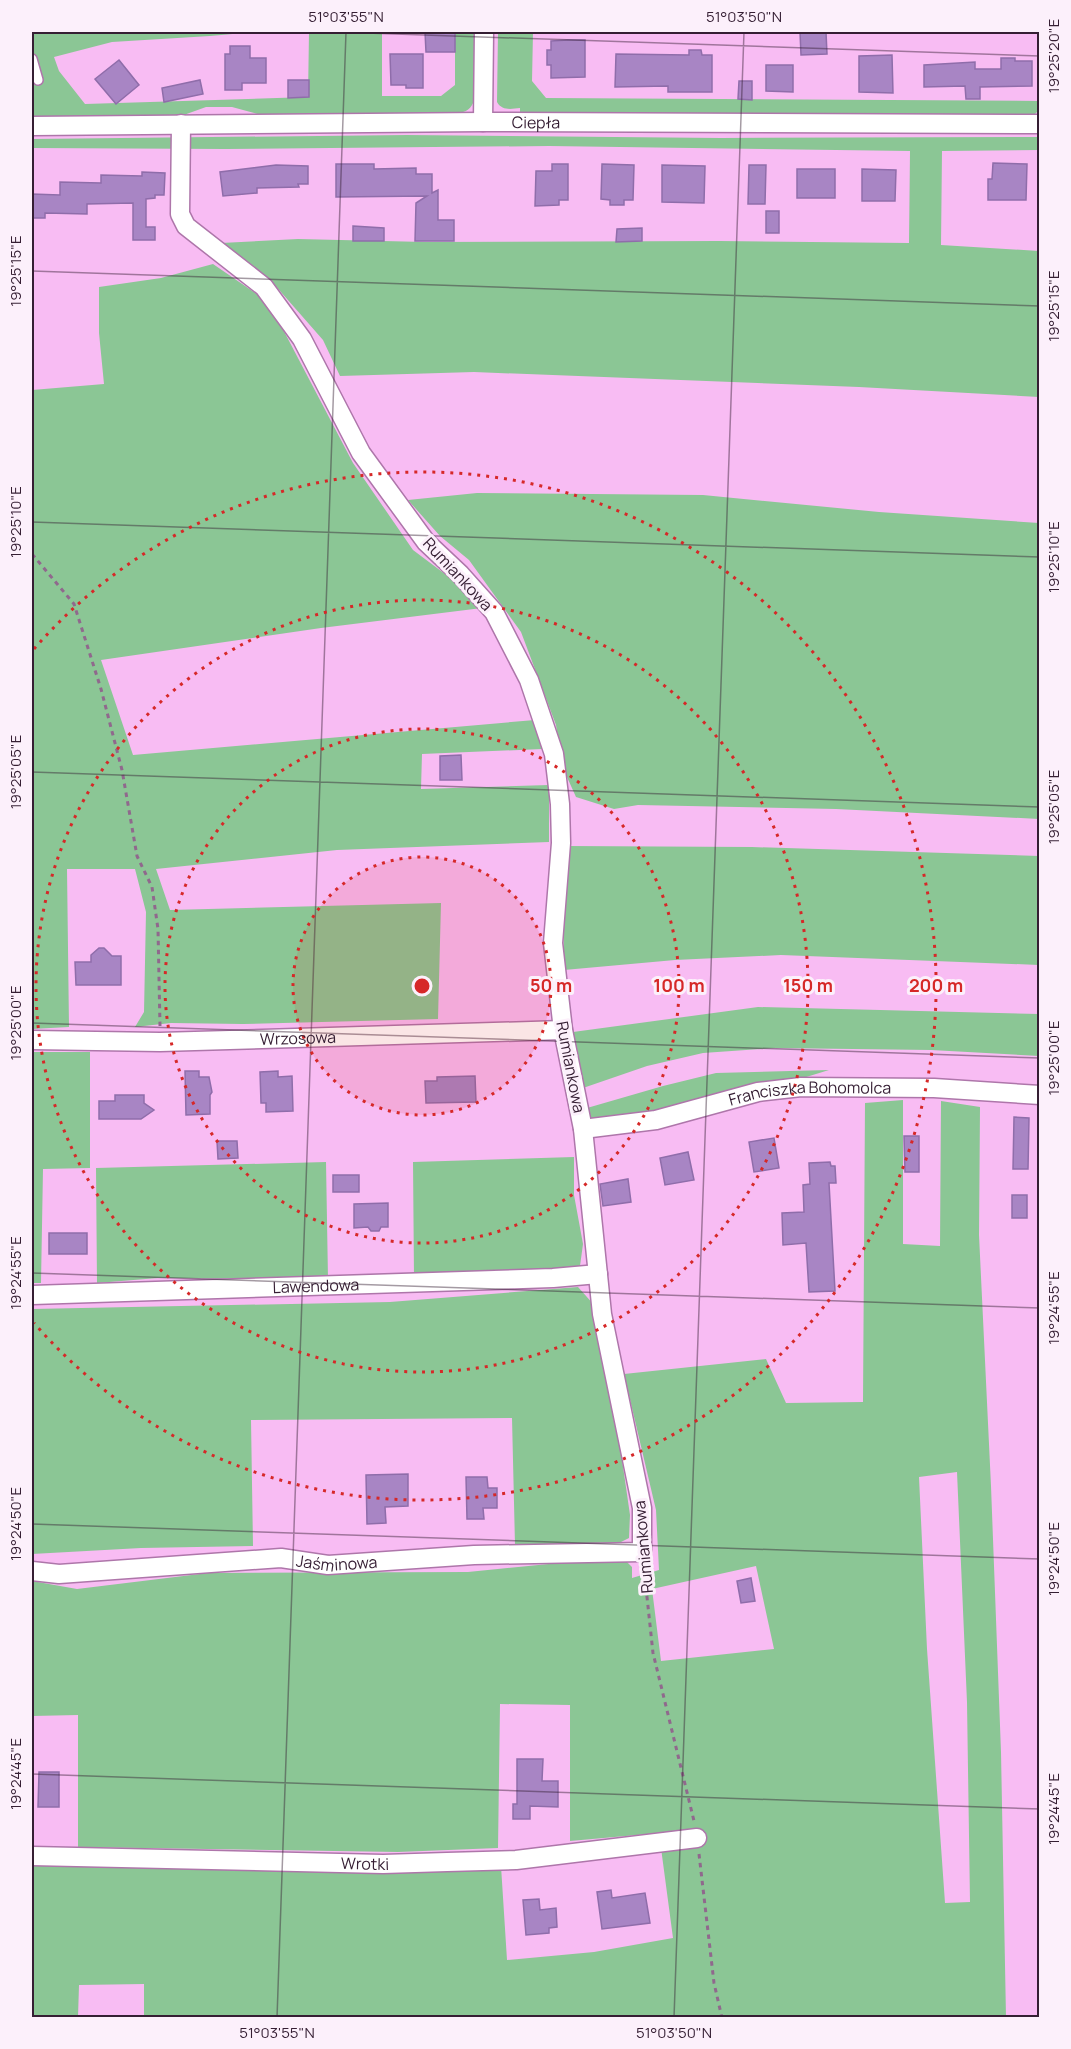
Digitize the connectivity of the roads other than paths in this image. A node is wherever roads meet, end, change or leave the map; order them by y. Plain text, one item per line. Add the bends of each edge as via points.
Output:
1 (484, 32) edge
2 (32, 59) edge
3 (38, 80) dead end
4 (483, 122) junction
5 (182, 124) junction
6 (1040, 124) edge
7 (32, 126) edge
8 (563, 1030) junction
9 (32, 1040) edge
10 (1040, 1095) edge
11 (583, 1129) junction
12 (598, 1274) junction
13 (32, 1295) edge
14 (642, 1552) joint
15 (32, 1571) edge
16 (697, 1838) road end
17 (32, 1856) edge

1 - 4 street
2 - 3 lane
4 - 5 street, Ciepła
4 - 6 street, Ciepła
5 - 7 street, Ciepła
5 - 8 street, Rumiankowa via 180,214 186,226 264,287 302,339 361,453 426,542 494,612 529,680 554,754 560,804 553,943
8 - 9 street, Wrzosowa via 160,1041
8 - 11 street, Rumiankowa
10 - 11 street, Franciszka Bohomolca via 934,1088 801,1087 758,1092 656,1120
11 - 12 street, Rumiankowa
12 - 13 street, Lawendowa
12 - 14 street, Rumiankowa via 602,1314 642,1508
14 - 15 street, Jaśminowa via 474,1555 328,1565 281,1558 59,1575
16 - 17 street, Wrotki via 516,1860 447,1863

